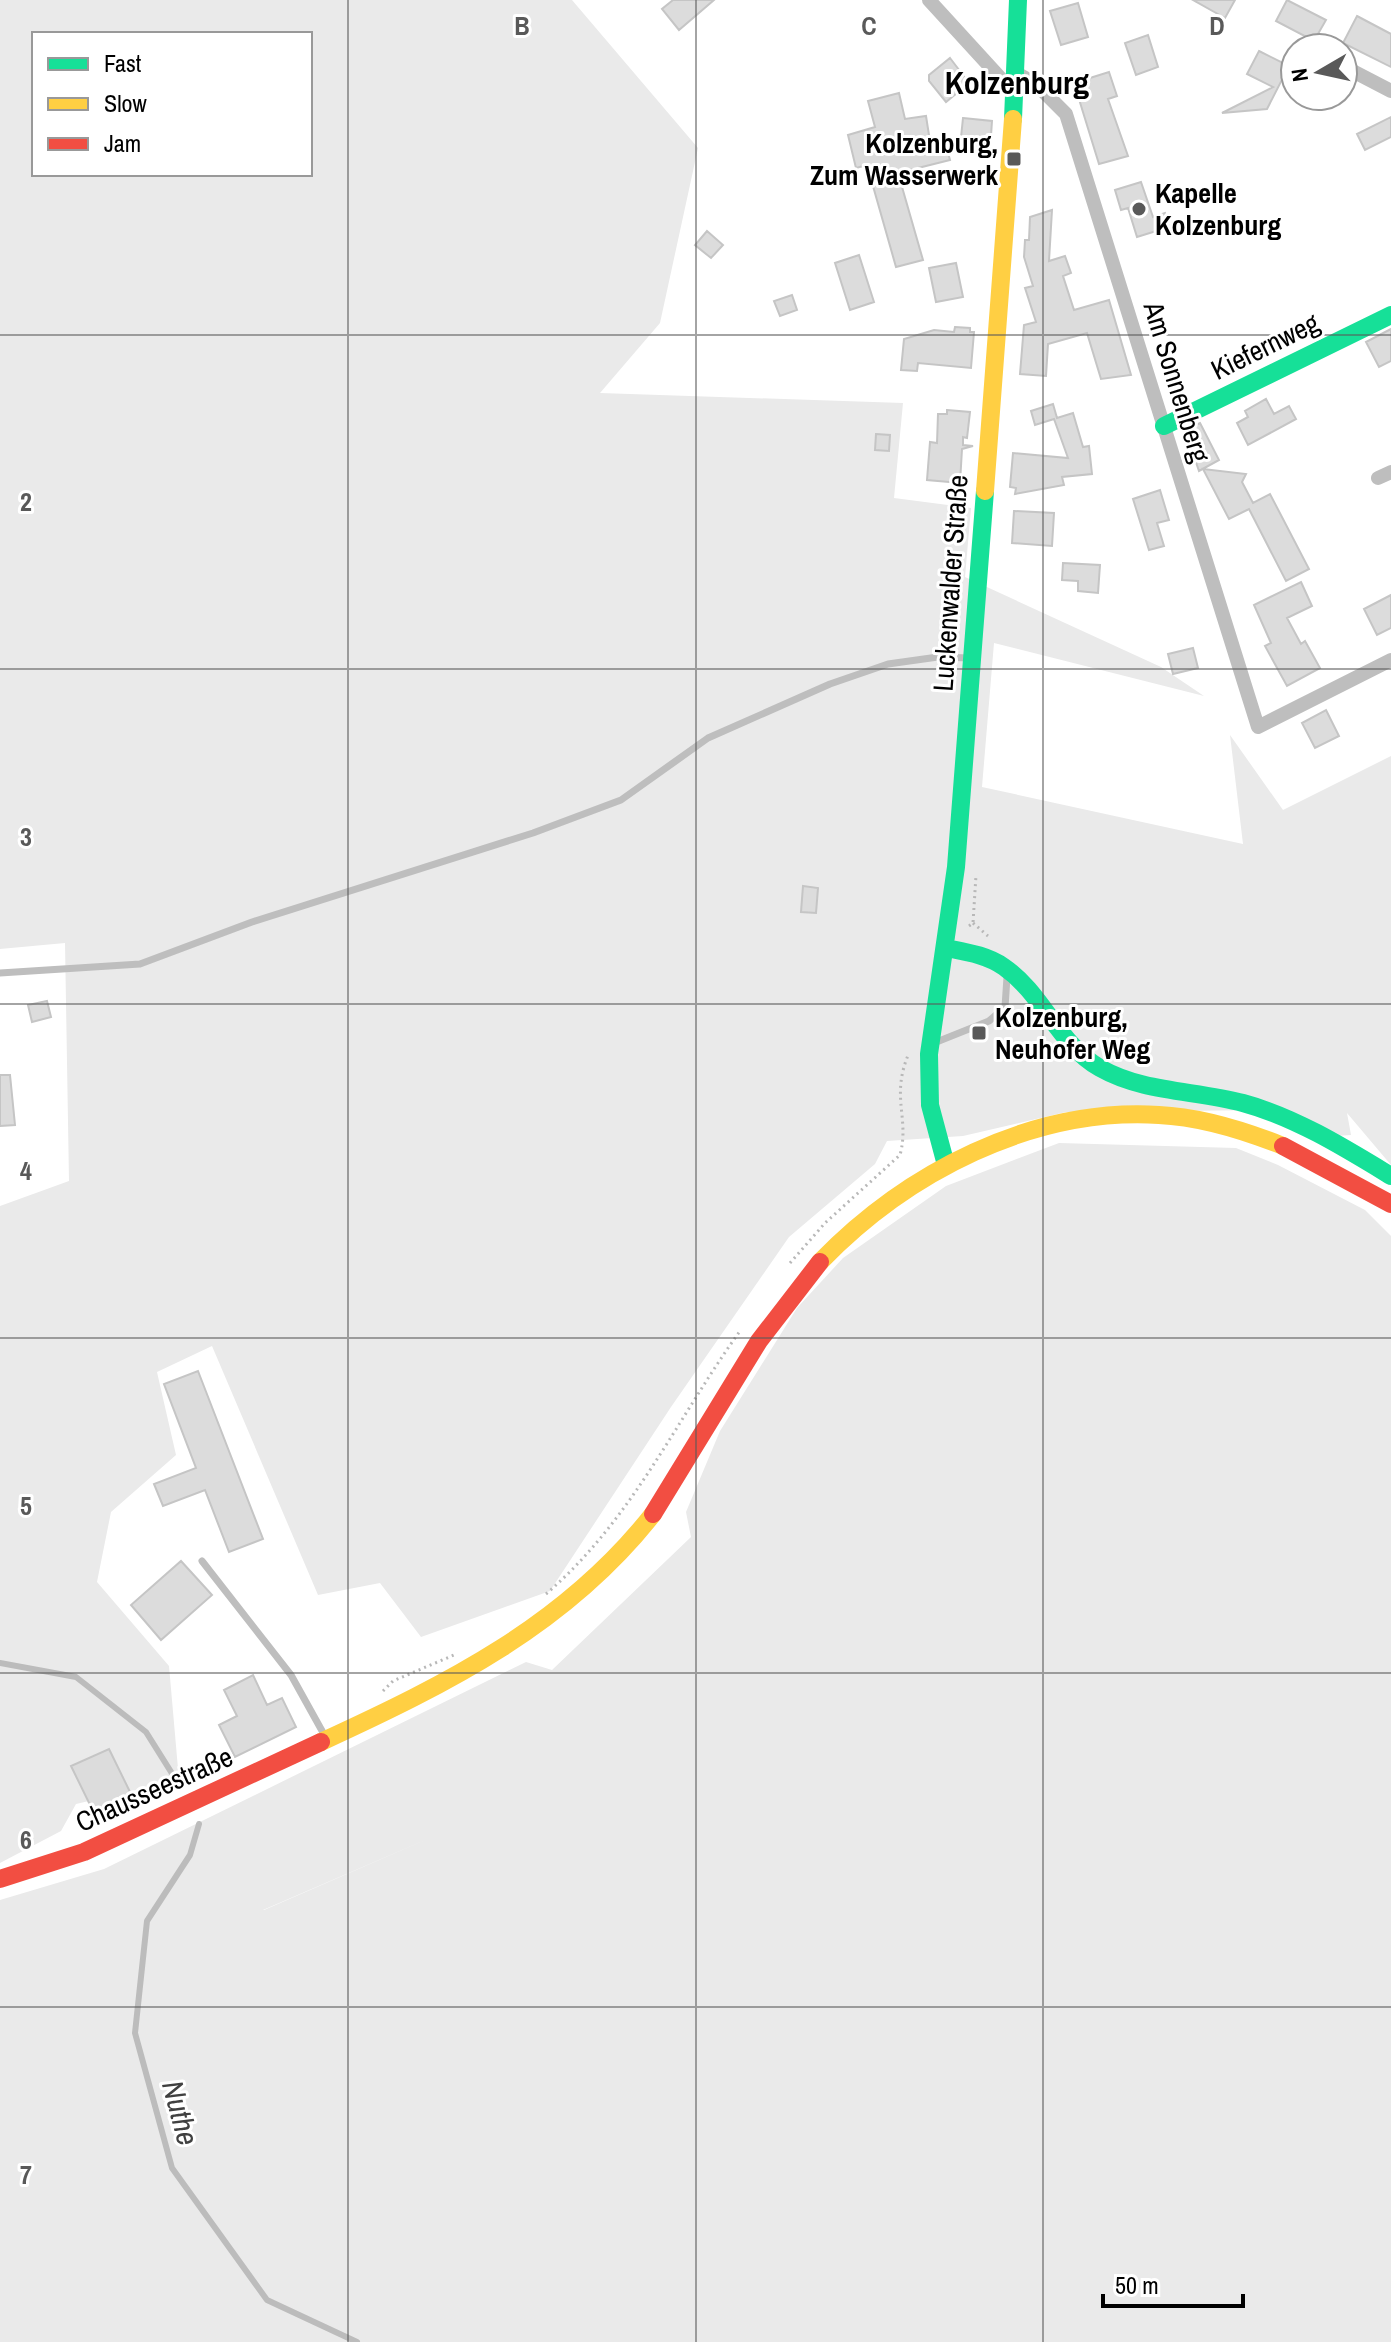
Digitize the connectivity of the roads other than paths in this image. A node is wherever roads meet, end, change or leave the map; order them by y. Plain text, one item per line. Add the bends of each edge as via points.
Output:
1 (929, 0) edge
2 (1018, 0) edge
3 (1016, 73) junction
4 (1359, 74) edge
5 (1391, 91) edge
6 (1015, 94) junction
7 (1391, 315) edge
8 (1164, 426) junction
9 (972, 658) junction
10 (1391, 660) edge
11 (946, 948) junction
12 (1002, 963) junction
13 (0, 973) edge
14 (928, 1044) junction
15 (946, 1165) junction
16 (1391, 1176) edge
17 (1391, 1204) edge
18 (202, 1561) dead end
19 (328, 1739) junction
20 (0, 1879) edge

1 - 6 street
2 - 3 street, Luckenwalder Straße
3 - 6 street, Luckenwalder Straße
3 - 8 street, Am Sonnenberg via 1036,84 1066,114
4 - 5 street
6 - 9 street, Luckenwalder Straße
7 - 8 street, Kiefernweg
8 - 10 street, Am Sonnenberg via 1258,727
9 - 11 street, Luckenwalder Straße
9 - 13 lane via 888,664 830,684 708,738 621,800 140,964
11 - 12 street via 975,951
11 - 14 street, Luckenwalder Straße
12 - 14 lane via 1008,981 1005,1007 978,1026
12 - 16 street via 1097,1066 1133,1082 1245,1103 1351,1150
14 - 15 street, Luckenwalder Straße via 931,1125
15 - 17 street, Chausseestraße via 985,1145 1066,1122 1143,1114 1213,1122 1269,1140 1331,1167
15 - 19 street, Chausseestraße via 868,1216 806,1276 760,1339 677,1481 631,1541 569,1606 437,1688
18 - 19 lane via 291,1675
19 - 20 street, Chausseestraße via 84,1852

